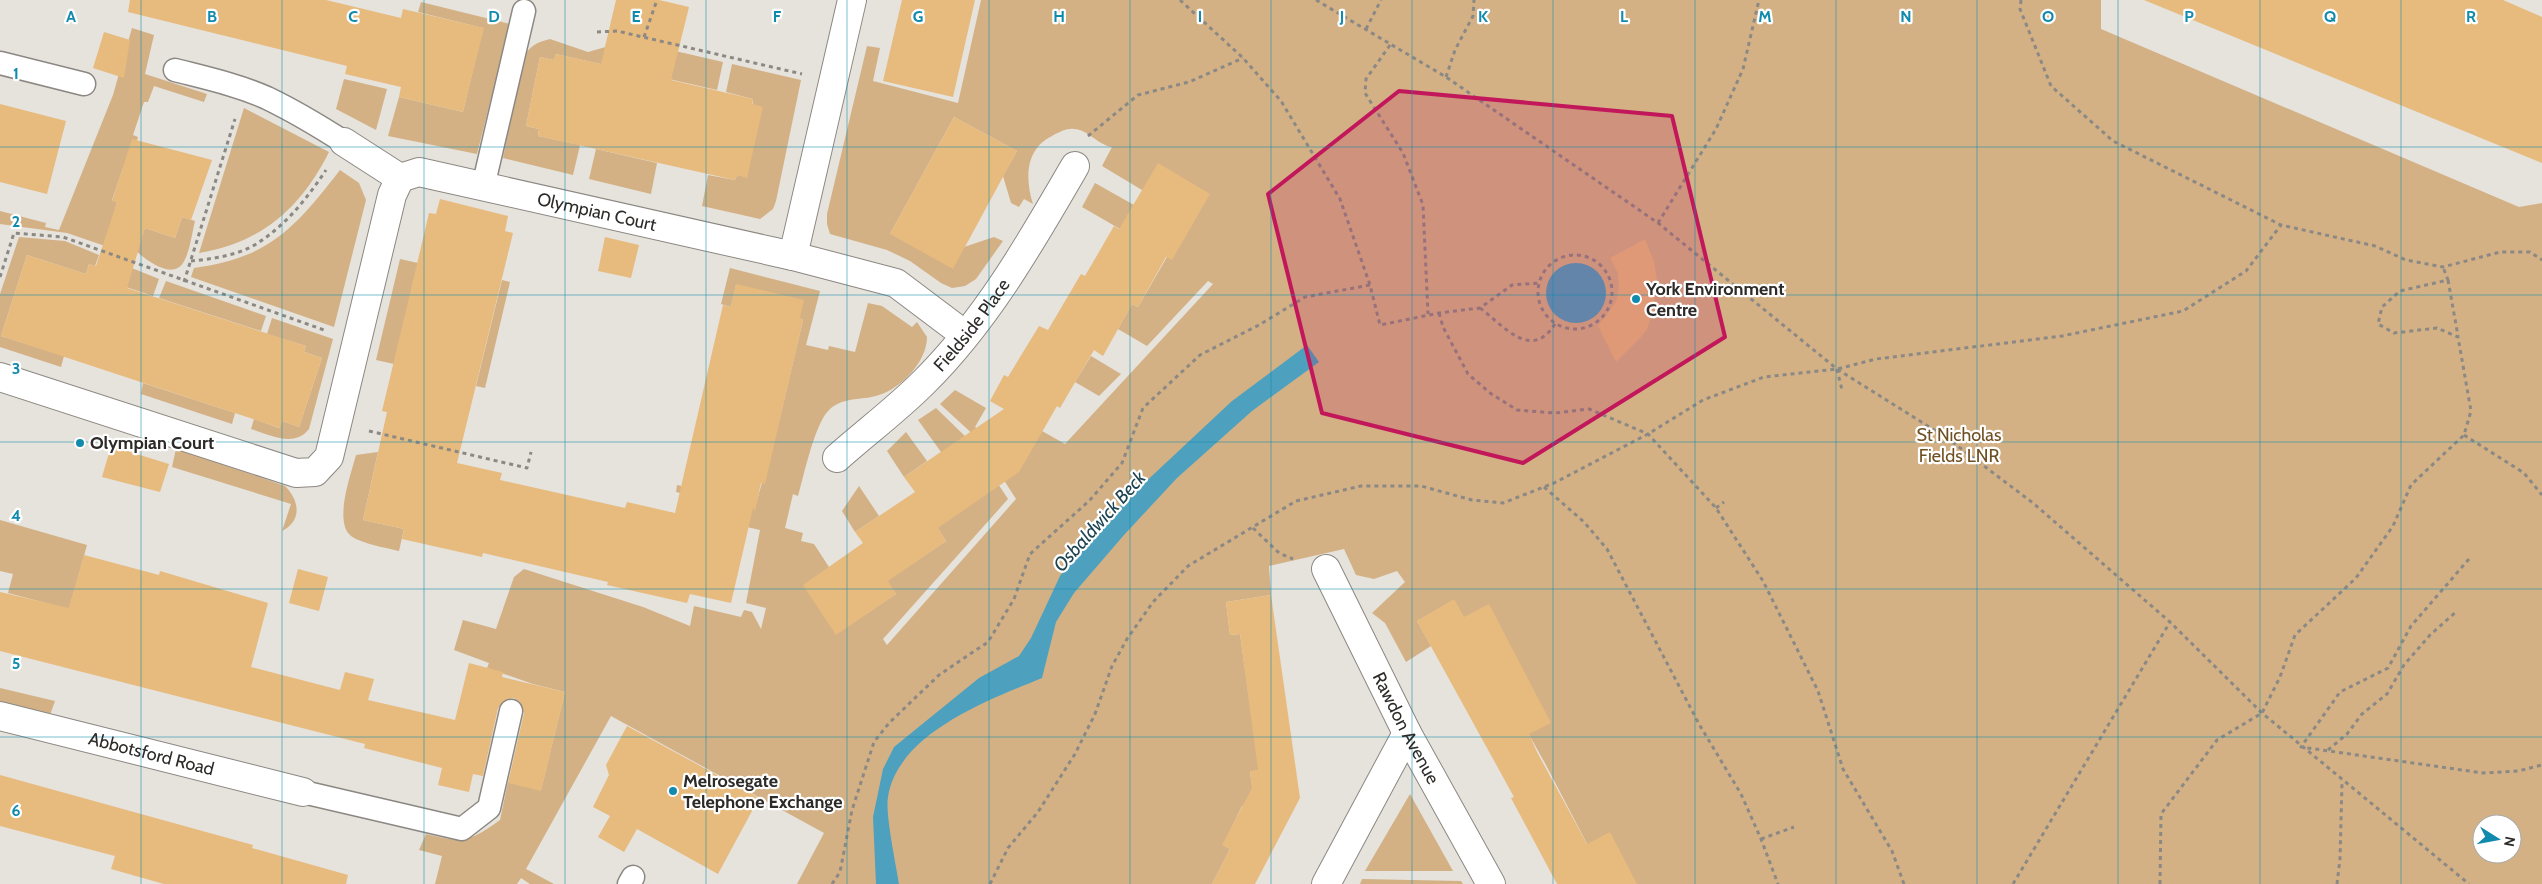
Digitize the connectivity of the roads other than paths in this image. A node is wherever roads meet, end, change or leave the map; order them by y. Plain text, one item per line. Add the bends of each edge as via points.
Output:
1 (852, 0) edge
2 (524, 11) dead end
3 (0, 63) edge
4 (175, 70) dead end
5 (84, 84) dead end
6 (344, 142) joint
7 (1075, 166) road end
8 (400, 178) junction
9 (483, 187) junction
10 (793, 256) junction
11 (965, 335) junction
12 (0, 377) edge
13 (837, 458) dead end
14 (1326, 569) road end
15 (511, 711) dead end
16 (0, 716) edge
17 (1407, 732) junction
18 (302, 792) joint
19 (1326, 884) edge
20 (1491, 884) edge

1 - 10 street
2 - 9 lane
3 - 5 lane
4 - 6 lane via 266,98
6 - 8 street
7 - 11 street, Fieldside Place via 1027,250
8 - 9 street, Olympian Court via 419,172
8 - 12 street via 392,195 329,457 315,472 296,473
9 - 10 street, Olympian Court
10 - 11 street, Olympian Court via 896,283
11 - 13 street, Fieldside Place via 923,384
14 - 17 street, Rawdon Avenue
15 - 18 lane via 489,808 462,829
16 - 18 street, Abbotsford Road
17 - 19 street
17 - 20 street, Rawdon Avenue

